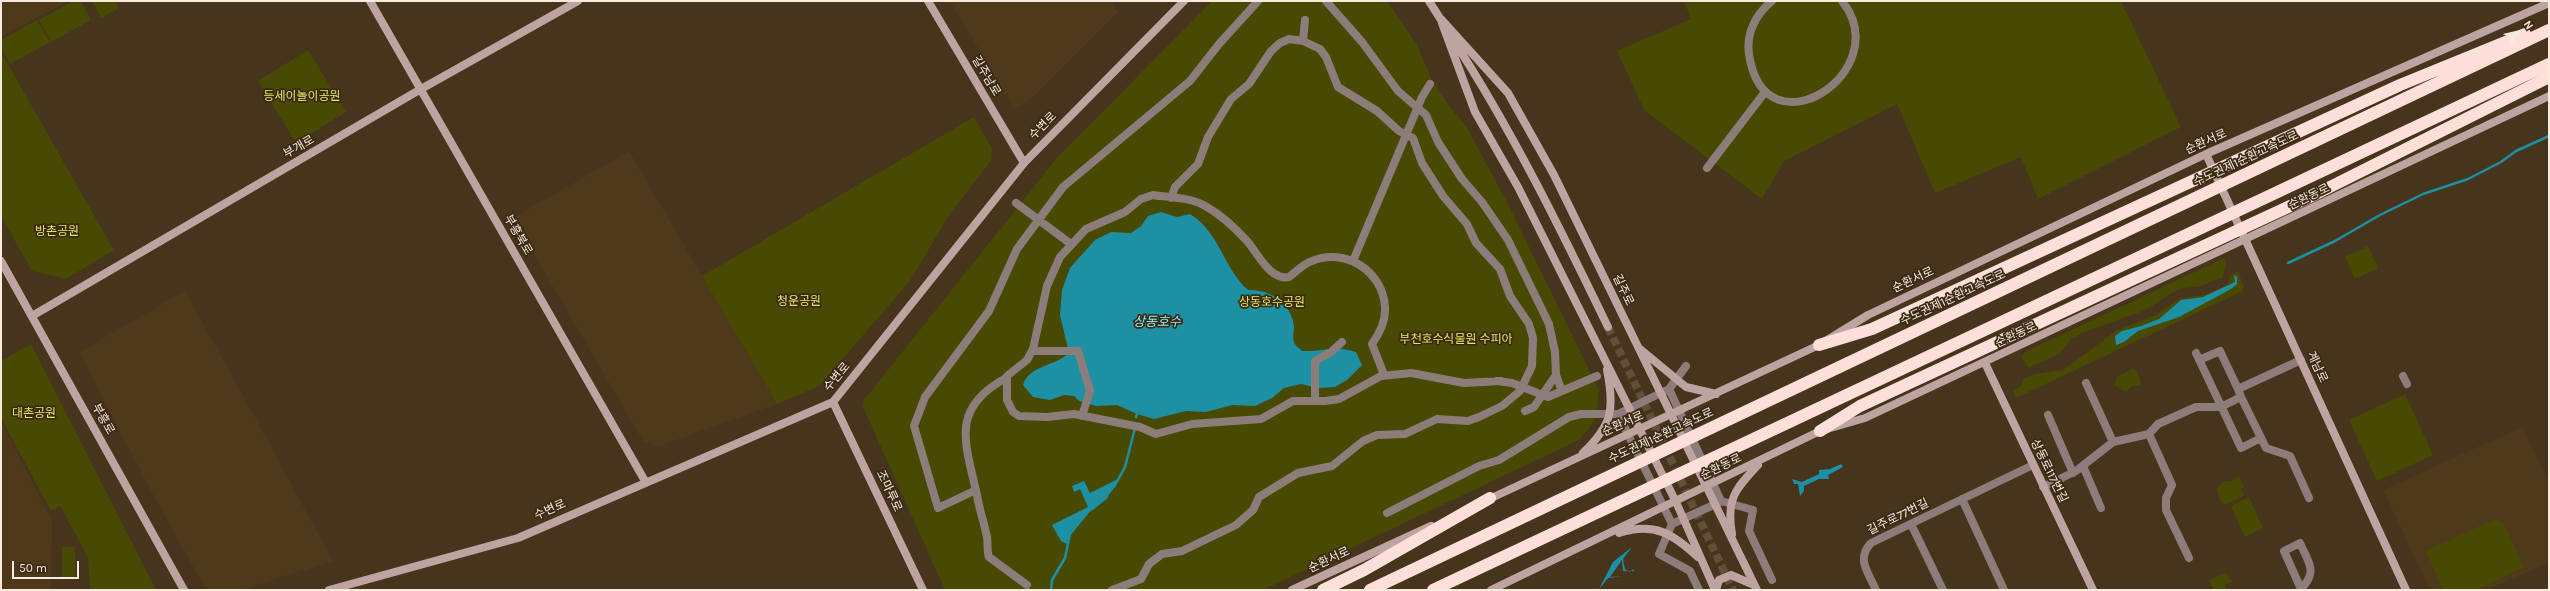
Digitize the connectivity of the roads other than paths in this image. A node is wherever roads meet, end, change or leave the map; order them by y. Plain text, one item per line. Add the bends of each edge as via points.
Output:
1 (370, 1) edge
2 (578, 1) edge
3 (928, 1) edge
4 (1184, 1) edge
5 (1258, 1) edge
6 (1326, 1) edge
7 (1429, 1) edge
8 (1772, 1) edge
9 (1842, 1) edge
10 (2549, 3) edge
11 (1440, 18) junction
12 (1305, 20) dead end
13 (2549, 26) edge
14 (2549, 30) edge
15 (1303, 41) junction
16 (2549, 64) edge
17 (2549, 77) edge
18 (1430, 84) dead end
19 (421, 89) junction
20 (1765, 92) junction
21 (2549, 96) edge
22 (1417, 109) junction
23 (1406, 135) junction
24 (2206, 154) junction
25 (1024, 163) junction
26 (1707, 168) dead end
27 (1171, 198) junction
28 (1016, 203) dead end
29 (1038, 219) junction
30 (2246, 241) junction
31 (1072, 244) junction
32 (1, 261) edge
33 (1353, 261) junction
34 (32, 316) junction
35 (1608, 327) tunnel mouth
36 (1340, 344) dead end
37 (1819, 345) junction
38 (1638, 348) junction
39 (1032, 351) junction
40 (2301, 360) junction
41 (1606, 362) junction
42 (1984, 363) junction
43 (1686, 366) dead end
44 (1556, 375) junction
45 (1381, 376) junction
46 (1596, 376) dead end
47 (2403, 376) dead end
48 (1006, 378) junction
49 (1489, 380) dead end
50 (1501, 381) junction
51 (2086, 383) dead end
52 (2407, 384) dead end
53 (1522, 387) junction
54 (1669, 389) junction
55 (1562, 391) junction
56 (1315, 392) dead end
57 (2240, 393) junction
58 (1541, 394) junction
59 (1717, 394) junction
60 (833, 402) junction
61 (2221, 407) junction
62 (1525, 411) dead end
63 (1618, 414) junction
64 (2048, 415) dead end
65 (1082, 416) junction
66 (1671, 416) junction
67 (1640, 430) junction
68 (1820, 431) junction
69 (2148, 434) junction
70 (2261, 438) junction
71 (2113, 442) junction
72 (1579, 456) junction
73 (1762, 460) junction
74 (2033, 465) junction
75 (2083, 466) junction
76 (2073, 472) junction
77 (645, 481) junction
78 (2043, 486) junction
79 (1706, 487) junction
80 (976, 490) junction
81 (1490, 498) junction
82 (2309, 498) dead end
83 (1962, 499) junction
84 (1721, 501) junction
85 (1676, 502) junction
86 (2101, 508) dead end
87 (1387, 513) dead end
88 (1672, 524) junction
89 (1911, 524) junction
90 (1594, 541) junction
91 (1734, 543) junction
92 (2189, 558) dead end
93 (1701, 560) junction
94 (1772, 580) dead end
95 (1027, 585) dead end
96 (1755, 587) edge
97 (184, 590) edge
98 (329, 590) edge
99 (923, 590) edge
100 (1112, 590) edge
101 (1292, 590) edge
102 (1323, 590) edge
103 (1370, 590) edge
104 (1433, 590) edge
105 (1491, 590) edge
106 (1699, 590) edge
107 (1716, 590) edge
108 (1876, 590) edge
109 (1943, 590) edge
110 (2004, 590) edge
111 (2093, 590) edge
112 (2302, 590) edge
113 (2406, 590) edge

1 - 19 street, 부흥북로
2 - 19 street, 부개로
3 - 25 street, 길주남로
4 - 25 street, 수변로
5 - 29 street via 1190,81 1063,187
6 - 22 street via 1362,42 1386,77
7 - 11 street, 길주로
8 - 20 street via 1750,28 1747,45 1752,71
9 - 20 street via 1852,18 1855,34 1853,52 1838,81 1820,95 1798,102 1778,99
10 - 24 street, 순환서로
11 - 35 street, 길주로 via 1493,101 1553,213
11 - 38 street, 길주로 via 1508,93 1554,175
11 - 41 street, 길주로 via 1475,112 1518,187
12 - 15 street
13 - 37 highway via 2400,85 1872,329
14 - 103 highway, 수도권제1순환고속도로
15 - 23 street via 1320,49 1338,87 1377,111
15 - 27 street via 1290,39 1280,43 1271,51 1249,84 1231,98 1208,137 1198,164 1175,187
16 - 104 highway
17 - 68 highway via 2316,194 1860,406
18 - 22 street
19 - 34 street, 부개로
19 - 77 street, 부흥북로
20 - 26 street
21 - 30 street, 순환동로
22 - 23 street
22 - 44 street via 1426,115 1438,142 1462,179 1482,202 1508,240 1549,324 1555,352
23 - 33 street
23 - 53 street via 1413,138 1422,163 1443,196 1467,224 1476,243 1500,269 1510,296 1529,324 1534,353 1532,366
24 - 30 street, 계남로
24 - 37 street, 순환서로 via 1868,315
25 - 60 street, 수변로
27 - 31 street via 1146,197 1125,212 1086,229
27 - 33 street via 1191,200 1212,210 1247,241 1266,267 1281,276 1290,277 1307,263 1319,258 1338,257
28 - 29 street
29 - 31 street
29 - 80 street via 1016,249 989,311 925,397 914,426 938,508
30 - 40 street, 계남로
30 - 42 street, 순환동로
31 - 39 street via 1053,269
32 - 34 street, 부흥로
33 - 45 street via 1370,274 1379,286 1384,300 1384,321 1372,344 1383,372
34 - 97 street, 부흥로
36 - 56 street via 1315,361
37 - 59 street, 순환서로
38 - 59 street via 1686,387
38 - 66 street, 길주로
39 - 48 street via 1027,360 1009,372
39 - 65 street via 1078,351 1090,391
40 - 57 street
40 - 113 street, 계남로
41 - 67 street, 길주로
41 - 72 street via 1611,400 1607,425 1601,436
42 - 68 street, 순환동로 via 1866,418
42 - 74 street, 상동로117번길
43 - 54 street
44 - 55 street
44 - 58 street
45 - 50 street via 1411,373 1464,383
45 - 65 street via 1339,399 1302,400 1286,404 1261,419 1192,424 1156,434 1140,428
46 - 55 street
47 - 52 street
48 - 65 street via 1007,400 1013,412 1019,416
48 - 80 street via 981,394 966,421 966,442
49 - 50 street
50 - 53 street
51 - 71 street
53 - 58 street
53 - 100 street via 1511,400 1479,417 1468,421 1437,419 1405,434 1377,435 1363,441 1332,466 1298,472 1259,497 1253,510 1236,525 1182,551 1162,554 1149,564 1140,579
54 - 63 street
54 - 84 street
55 - 58 street via 1548,397
57 - 61 street
57 - 61 street via 2220,350 2197,357
57 - 70 street
58 - 62 street via 1534,407
59 - 66 street, 순환서로
60 - 77 street, 수변로
60 - 99 street, 조마루로
61 - 69 street via 2196,406 2158,424
61 - 70 street via 2241,448
63 - 87 street via 1581,414 1569,417 1499,460 1479,466
63 - 88 street
64 - 76 street
66 - 67 street, 순환서로
66 - 79 street, 길주로
67 - 72 street, 순환서로
67 - 85 street, 길주로
68 - 73 street, 순환동로
69 - 71 street
69 - 92 street via 2172,485 2166,498 2166,510
70 - 82 street via 2266,448 2290,456
71 - 75 street
72 - 81 street, 순환서로
73 - 79 street, 순환동로
73 - 91 street via 1734,494 1728,513
74 - 78 street, 상동로117번길
74 - 83 street, 길주로77번길
75 - 76 street
75 - 86 street
76 - 78 street
77 - 98 street, 수변로 via 518,538
78 - 111 street, 상동로117번길
79 - 85 street, 순환동로
79 - 91 street, 길주로
80 - 95 street via 987,534 989,557
81 - 101 street, 순환서로
81 - 102 highway via 1364,570
83 - 89 street, 길주로77번길
83 - 110 street
84 - 88 street
84 - 94 street via 1753,510 1749,531
85 - 90 street, 순환동로
85 - 93 street, 길주로
88 - 106 street via 1659,554 1690,571
89 - 108 street, 길주로77번길 via 1871,543 1864,551 1863,560
89 - 109 street
90 - 93 street via 1637,528 1659,529 1679,540
90 - 105 street, 순환동로
91 - 96 street, 길주로
93 - 107 street, 길주로
96 - 107 street via 1731,575 1719,580
112 - 112 street via 2284,551 2300,543 2312,571 2311,578

